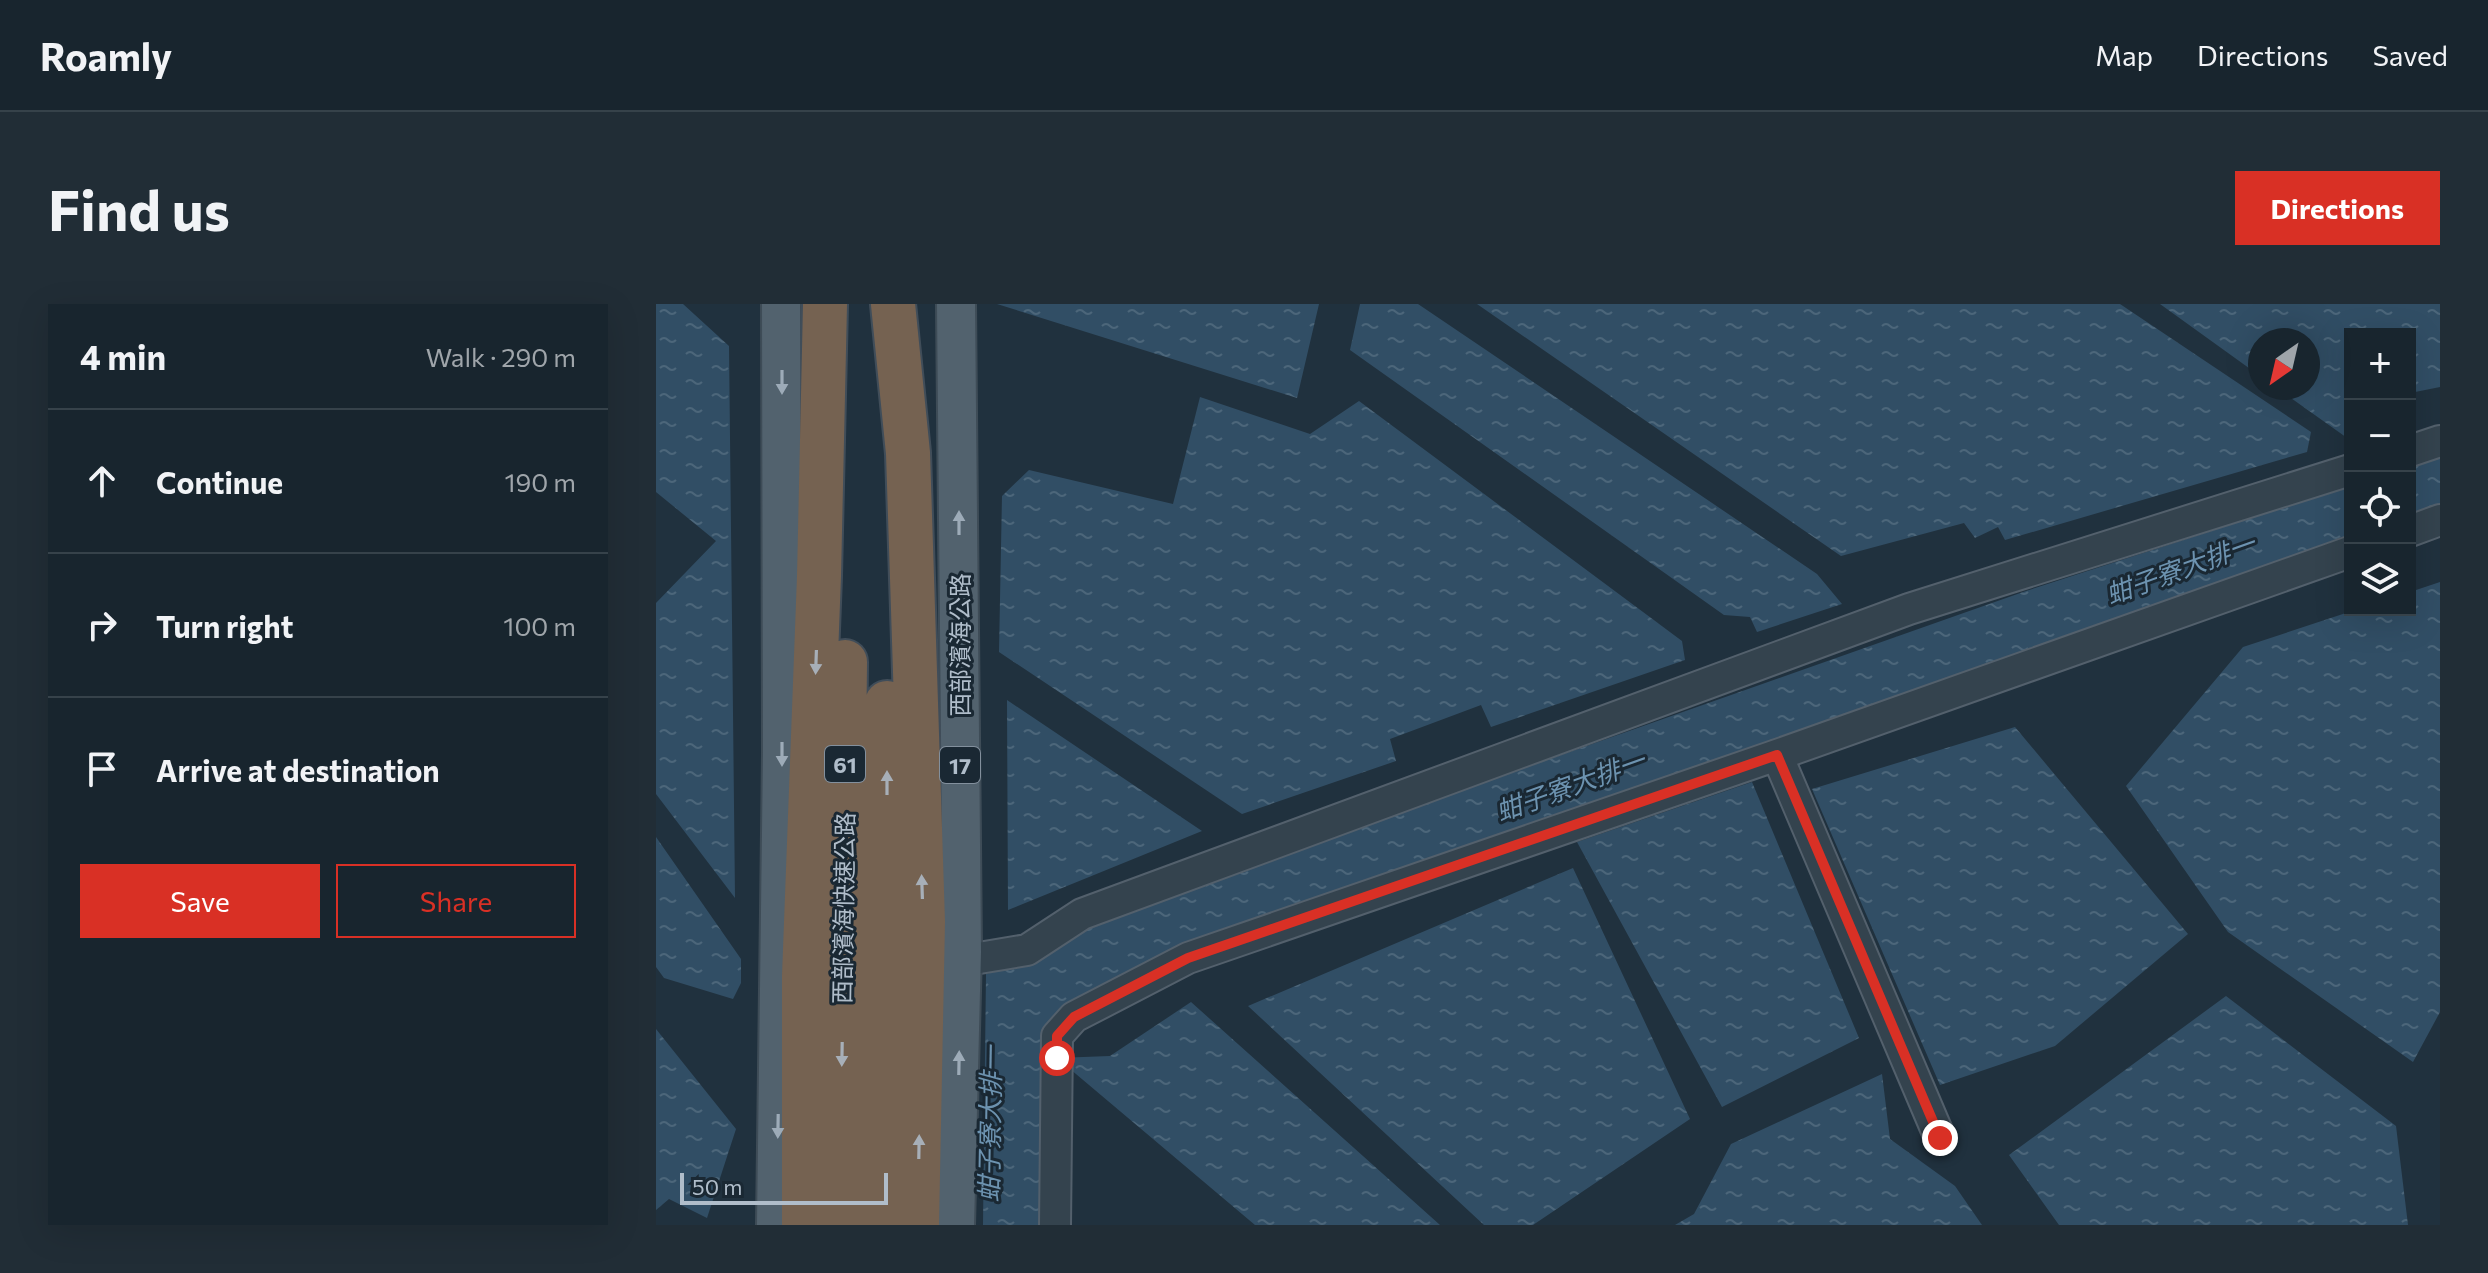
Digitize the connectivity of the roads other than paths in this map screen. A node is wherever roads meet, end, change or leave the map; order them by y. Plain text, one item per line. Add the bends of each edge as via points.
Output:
1 (781, 304) edge
2 (825, 304) edge
3 (836, 304) edge
4 (883, 304) edge
5 (893, 304) edge
6 (956, 304) edge
7 (2440, 441) edge
8 (2416, 449) edge
9 (2344, 472) edge
10 (2440, 520) edge
11 (2416, 529) edge
12 (2344, 554) edge
13 (1777, 755) junction
14 (961, 961) junction
15 (1940, 1138) dead end
16 (776, 1225) edge
17 (804, 1225) edge
18 (839, 1225) edge
19 (882, 1225) edge
20 (917, 1225) edge
21 (955, 1225) edge
22 (1055, 1225) edge

1 -> 16 main road
2 -> 17 highway via 804,976
3 -> 18 highway, 西部濱海快速公路 / 61 via 846,471
19 -> 4 highway, 西部濱海快速公路 / 61 via 888,502
20 -> 5 highway via 923,906 908,453
14 -> 6 main road, 西部濱海公路 / 17
7 - 8 lane
9 - 14 lane via 1909,609 1082,914 1027,950
10 - 11 lane
12 - 13 lane
13 - 15 lane
13 - 22 lane via 1188,958 1074,1017 1057,1036
21 -> 14 main road, 西部濱海公路 / 17

